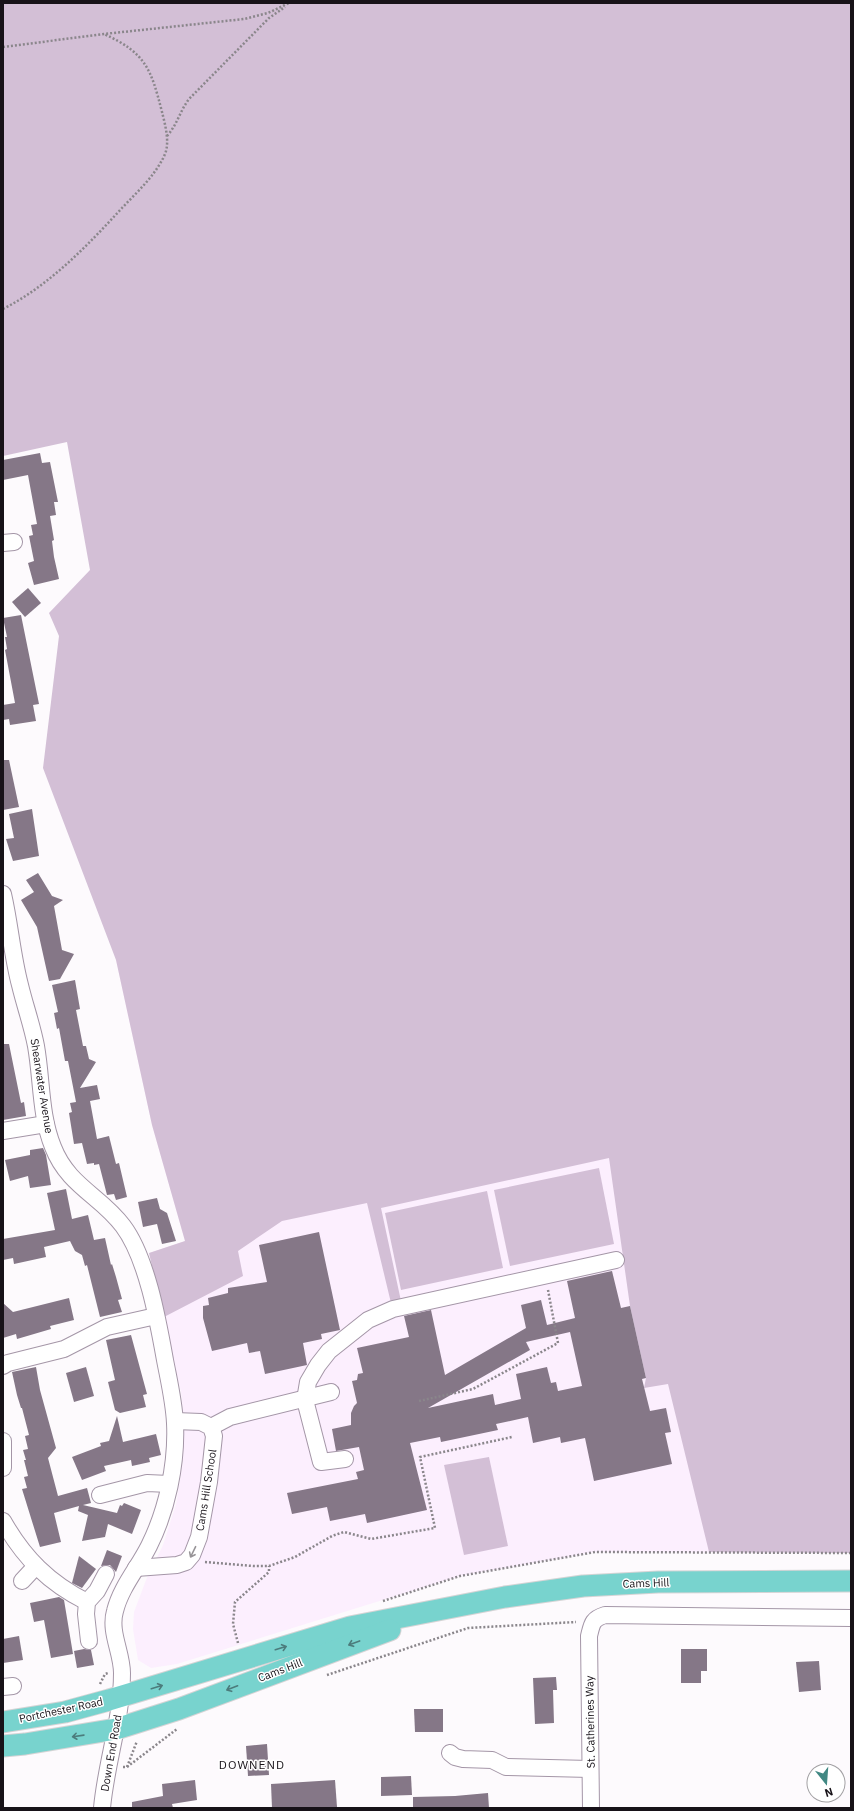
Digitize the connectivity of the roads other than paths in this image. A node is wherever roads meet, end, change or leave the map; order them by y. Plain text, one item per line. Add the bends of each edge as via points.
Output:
1 (3, 894) edge
2 (8, 950) edge
3 (46, 1124) junction
4 (3, 1131) edge
5 (616, 1260) dead end
6 (156, 1316) junction
7 (3, 1366) edge
8 (331, 1392) dead end
9 (305, 1400) junction
10 (175, 1421) junction
11 (211, 1427) junction
12 (3, 1441) edge
13 (345, 1459) dead end
14 (3, 1468) edge
15 (169, 1484) junction
16 (100, 1495) dead end
17 (3, 1521) edge
18 (36, 1566) junction
19 (136, 1568) junction
20 (106, 1574) dead end
21 (22, 1581) dead end
22 (851, 1581) edge
23 (87, 1602) junction
24 (443, 1610) junction
25 (851, 1618) edge
26 (89, 1641) dead end
27 (119, 1697) junction
28 (3, 1722) edge
29 (116, 1729) junction
30 (3, 1746) edge
31 (450, 1753) dead end
32 (590, 1769) junction
33 (102, 1808) edge
34 (591, 1808) edge

1 - 2 street, Shearwater Avenue
2 - 3 street, Shearwater Avenue via 29,1016
3 - 4 street
3 - 6 street, Shearwater Avenue via 52,1147 62,1165 73,1180 112,1213 135,1246
5 - 9 street via 392,1309 368,1320 329,1351 308,1382
6 - 7 street via 107,1327 64,1349
6 - 10 street, Shearwater Avenue
8 - 9 street
9 - 11 street via 230,1417
9 - 13 street via 321,1462
10 - 11 street via 201,1422
10 - 15 street, Shearwater Avenue
11 -> 19 street, Cams Hill School via 214,1436 209,1482 199,1537 192,1555 186,1562 177,1565
12 - 14 street
15 - 16 street via 148,1483
15 - 19 street, Shearwater Avenue via 160,1521
17 - 18 street via 16,1544
18 - 21 street
18 - 23 street via 67,1592
19 - 27 street, Shearwater Avenue via 114,1612 114,1633 122,1672
20 - 23 street via 97,1591
22 - 24 main road, Cams Hill via 658,1582 583,1586 506,1597
23 - 26 street
27 -> 24 main road, Cams Hill via 350,1627
24 -> 29 main road, Cams Hill via 178,1709
25 - 32 street, St. Catherines Way via 596,1618 591,1629
27 - 28 main road, Portchester Road via 65,1712
27 - 29 street, Down End Road
29 -> 30 main road
29 - 33 street, Down End Road
31 - 32 street via 463,1759 492,1760 506,1767
32 - 34 street, St. Catherines Way

